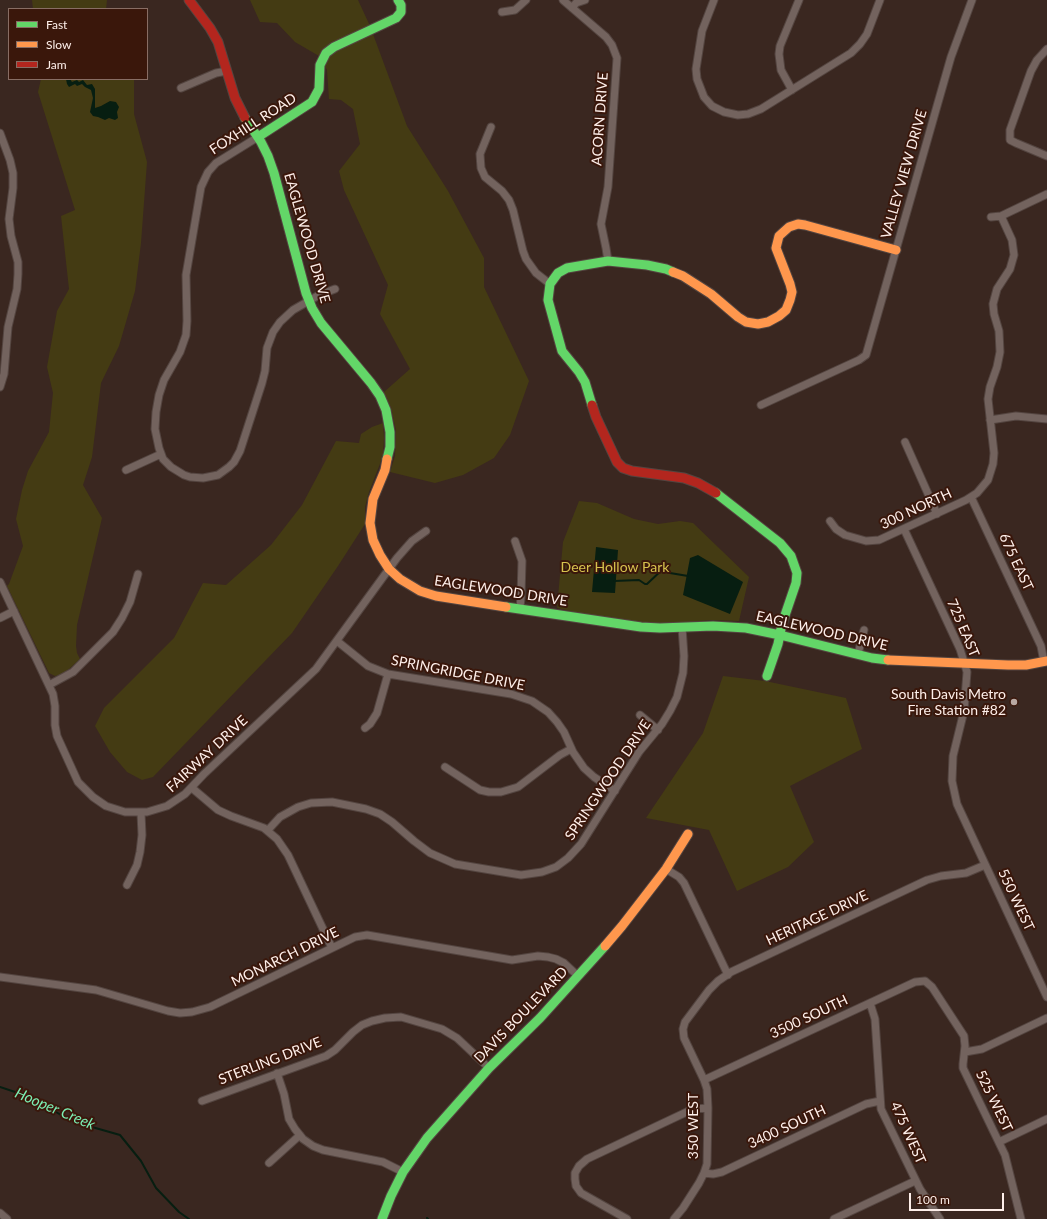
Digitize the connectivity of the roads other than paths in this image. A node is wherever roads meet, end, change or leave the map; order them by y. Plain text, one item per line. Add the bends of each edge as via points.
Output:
1 (189, 0) edge
2 (398, 0) edge
3 (526, 0) edge
4 (563, 0) edge
5 (585, 0) edge
6 (714, 0) edge
7 (799, 0) edge
8 (880, 0) edge
9 (972, 0) edge
10 (572, 8) junction
11 (502, 12) dead end
12 (1047, 49) edge
13 (227, 71) junction
14 (181, 88) dead end
15 (792, 90) junction
16 (491, 127) dead end
17 (0, 133) edge
18 (258, 137) junction
19 (1047, 156) edge
20 (1047, 194) edge
21 (1001, 216) junction
22 (990, 217) dead end
23 (896, 250) junction
24 (608, 261) junction
25 (550, 284) junction
26 (335, 289) dead end
27 (309, 301) junction
28 (0, 387) edge
29 (761, 405) dead end
30 (1047, 419) edge
31 (990, 420) junction
32 (905, 442) dead end
33 (161, 454) junction
34 (126, 470) dead end
35 (971, 497) junction
36 (937, 514) junction
37 (830, 521) dead end
38 (904, 529) junction
39 (426, 531) dead end
40 (515, 541) dead end
41 (389, 569) junction
42 (138, 574) dead end
43 (0, 582) edge
44 (520, 609) junction
45 (14, 611) junction
46 (0, 618) edge
47 (682, 627) junction
48 (864, 630) dead end
49 (780, 635) junction
50 (337, 641) junction
51 (858, 654) junction
52 (1046, 661) edge
53 (965, 664) junction
54 (388, 674) junction
55 (767, 676) dead end
56 (49, 685) junction
57 (640, 715) dead end
58 (365, 728) dead end
59 (658, 730) junction
60 (571, 749) junction
61 (445, 767) dead end
62 (192, 788) junction
63 (615, 790) junction
64 (141, 813) junction
65 (961, 814) joint
66 (268, 830) junction
67 (688, 834) dead end
68 (985, 865) junction
69 (666, 869) junction
70 (127, 885) dead end
71 (332, 948) junction
72 (728, 974) junction
73 (578, 976) junction
74 (0, 978) edge
75 (925, 981) joint
76 (1047, 997) edge
77 (870, 1003) junction
78 (1047, 1018) edge
79 (683, 1029) joint
80 (965, 1052) junction
81 (489, 1068) junction
82 (277, 1073) junction
83 (704, 1080) junction
84 (202, 1101) dead end
85 (880, 1101) junction
86 (708, 1108) junction
87 (1047, 1119) edge
88 (300, 1135) junction
89 (999, 1142) junction
90 (269, 1163) dead end
91 (403, 1172) junction
92 (704, 1173) junction
93 (915, 1181) junction
94 (0, 1214) edge
95 (7, 1219) edge
96 (382, 1219) edge
97 (627, 1219) edge
98 (674, 1219) edge
99 (834, 1219) edge
100 (940, 1219) edge
101 (1021, 1219) edge

1 - 13 street, EAGLEWOOD DRIVE via 214,35 222,51
2 - 18 street, FOXHILL ROAD via 402,8 394,20 330,50 321,60 319,89 312,102
3 - 11 street via 515,10
4 - 10 street, ACORN DRIVE
5 - 10 street via 576,3
6 - 15 street via 702,31 696,69 698,83 707,100 724,112 744,115 761,110
7 - 15 street via 779,54 781,70
8 - 15 street via 867,34 856,49
9 - 23 street, VALLEY VIEW DRIVE via 951,57
10 - 24 street, ACORN DRIVE via 606,37 617,58 608,187 600,224
12 - 19 street via 1031,71 1010,130 1010,140
13 - 14 street
13 - 18 street, EAGLEWOOD DRIVE via 235,98
16 - 25 street via 480,154 481,168 485,177 509,200 526,259 536,273
17 - 28 street via 13,173 9,219 18,274
18 - 27 street, EAGLEWOOD DRIVE via 274,173
18 - 33 street, FOXHILL ROAD via 220,160 208,172 203,182 187,270 186,335 180,352 164,380 157,404 155,429
20 - 21 street
21 - 22 street
21 - 31 street, 300 NORTH via 1012,240 1014,256 1012,265 994,298 993,309 999,331 1000,352 989,393
23 - 24 street via 805,225 789,227 779,236 776,248 790,284 790,300 786,310 768,322 758,324 738,318 702,287 674,272 647,264
23 - 29 street, VALLEY VIEW DRIVE via 864,356
24 - 25 street via 567,268 558,273
25 - 49 street via 548,300 562,351 585,382 596,417 616,462 632,471 684,478 704,486 717,493 788,551 794,561 797,578
26 - 27 street, FOXHILL ROAD
27 - 33 street, FOXHILL ROAD via 288,313 270,337 262,383 240,451 229,467 218,475 190,477 171,467
27 - 41 street, EAGLEWOOD DRIVE via 321,323 372,383 386,410 390,447 385,470 373,499 370,523 376,548
30 - 31 street via 1016,416
31 - 35 street, 300 NORTH via 994,453 992,469 984,485
32 - 36 street
33 - 34 street
35 - 36 street, 300 NORTH
35 - 52 street, 675 EAST
36 - 38 street, 300 NORTH
37 - 38 street, 300 NORTH via 841,534 870,542
38 - 53 street, 725 EAST
39 - 41 street, FAIRWAY DRIVE via 412,541
40 - 44 street via 522,561
41 - 44 street, EAGLEWOOD DRIVE via 406,584 428,594
41 - 50 street, FAIRWAY DRIVE
42 - 56 street via 130,602 113,632 73,672
43 - 45 street, FAIRWAY DRIVE
44 - 47 street, EAGLEWOOD DRIVE via 641,627
45 - 46 street
45 - 56 street, FAIRWAY DRIVE
47 - 49 street, EAGLEWOOD DRIVE via 730,626
47 - 59 street, SPRINGWOOD DRIVE via 684,656 680,685 674,704
48 - 51 street
49 - 51 street, EAGLEWOOD DRIVE
49 - 55 street
50 - 54 street, SPRINGRIDGE DRIVE via 368,666
50 - 62 street, FAIRWAY DRIVE via 312,673
51 - 53 street, EAGLEWOOD DRIVE via 895,661
52 - 53 street, EAGLEWOOD DRIVE via 1008,666
53 - 65 street, 725 EAST via 966,693 954,748 952,775 955,797
54 - 58 street via 377,713
54 - 60 street, SPRINGRIDGE DRIVE via 522,697 538,704 553,717 564,732
56 - 64 street, FAIRWAY DRIVE via 54,700 57,736 78,782 106,806 125,812
57 - 59 street
59 - 63 street, SPRINGWOOD DRIVE
60 - 61 street via 518,787 501,792 480,790
60 - 63 street, SPRINGRIDGE DRIVE via 584,768
62 - 64 street, FAIRWAY DRIVE via 167,806
62 - 66 street via 218,810
63 - 66 street, SPRINGWOOD DRIVE via 574,853 556,867 528,875 447,861 426,850 380,814 332,802 298,807 280,817
64 - 70 street via 140,852
65 - 68 street, 550 WEST
66 - 71 street via 281,843 288,855
67 - 69 street, DAVIS BOULEVARD
68 - 72 street, HERITAGE DRIVE via 966,872 931,878
68 - 76 street, 550 WEST
69 - 72 street via 684,883
69 - 73 street, DAVIS BOULEVARD via 622,926
71 - 73 street, MONARCH DRIVE via 355,937 367,935 512,960 548,957 564,963
71 - 74 street, MONARCH DRIVE via 210,1007 186,1013 162,1010 96,990
72 - 79 street, HERITAGE DRIVE via 709,990 685,1022
73 - 81 street, DAVIS BOULEVARD
75 - 77 street, 3500 SOUTH via 915,982
75 - 80 street, 525 WEST via 932,987 961,1030
77 - 83 street, 3500 SOUTH
77 - 85 street, 475 WEST via 876,1019
78 - 80 street via 982,1049
79 - 83 street, 350 WEST via 684,1038
80 - 89 street, 525 WEST via 964,1068
81 - 82 street, STERLING DRIVE via 450,1033 435,1026 396,1017 367,1023 353,1032 331,1053
81 - 91 street, DAVIS BOULEVARD via 427,1138
82 - 84 street, STERLING DRIVE
82 - 88 street via 289,1119
83 - 86 street, 350 WEST
85 - 92 street, 3400 SOUTH via 866,1104 722,1172
85 - 93 street, 475 WEST via 881,1109
86 - 92 street, 350 WEST via 707,1159
86 - 97 street via 693,1109 581,1164 575,1176 579,1191
87 - 89 street
88 - 90 street
88 - 91 street via 318,1148 383,1162
89 - 101 street, 525 WEST
91 - 96 street, DAVIS BOULEVARD
92 - 98 street, 350 WEST
93 - 99 street
93 - 100 street, 475 WEST
94 - 95 street

